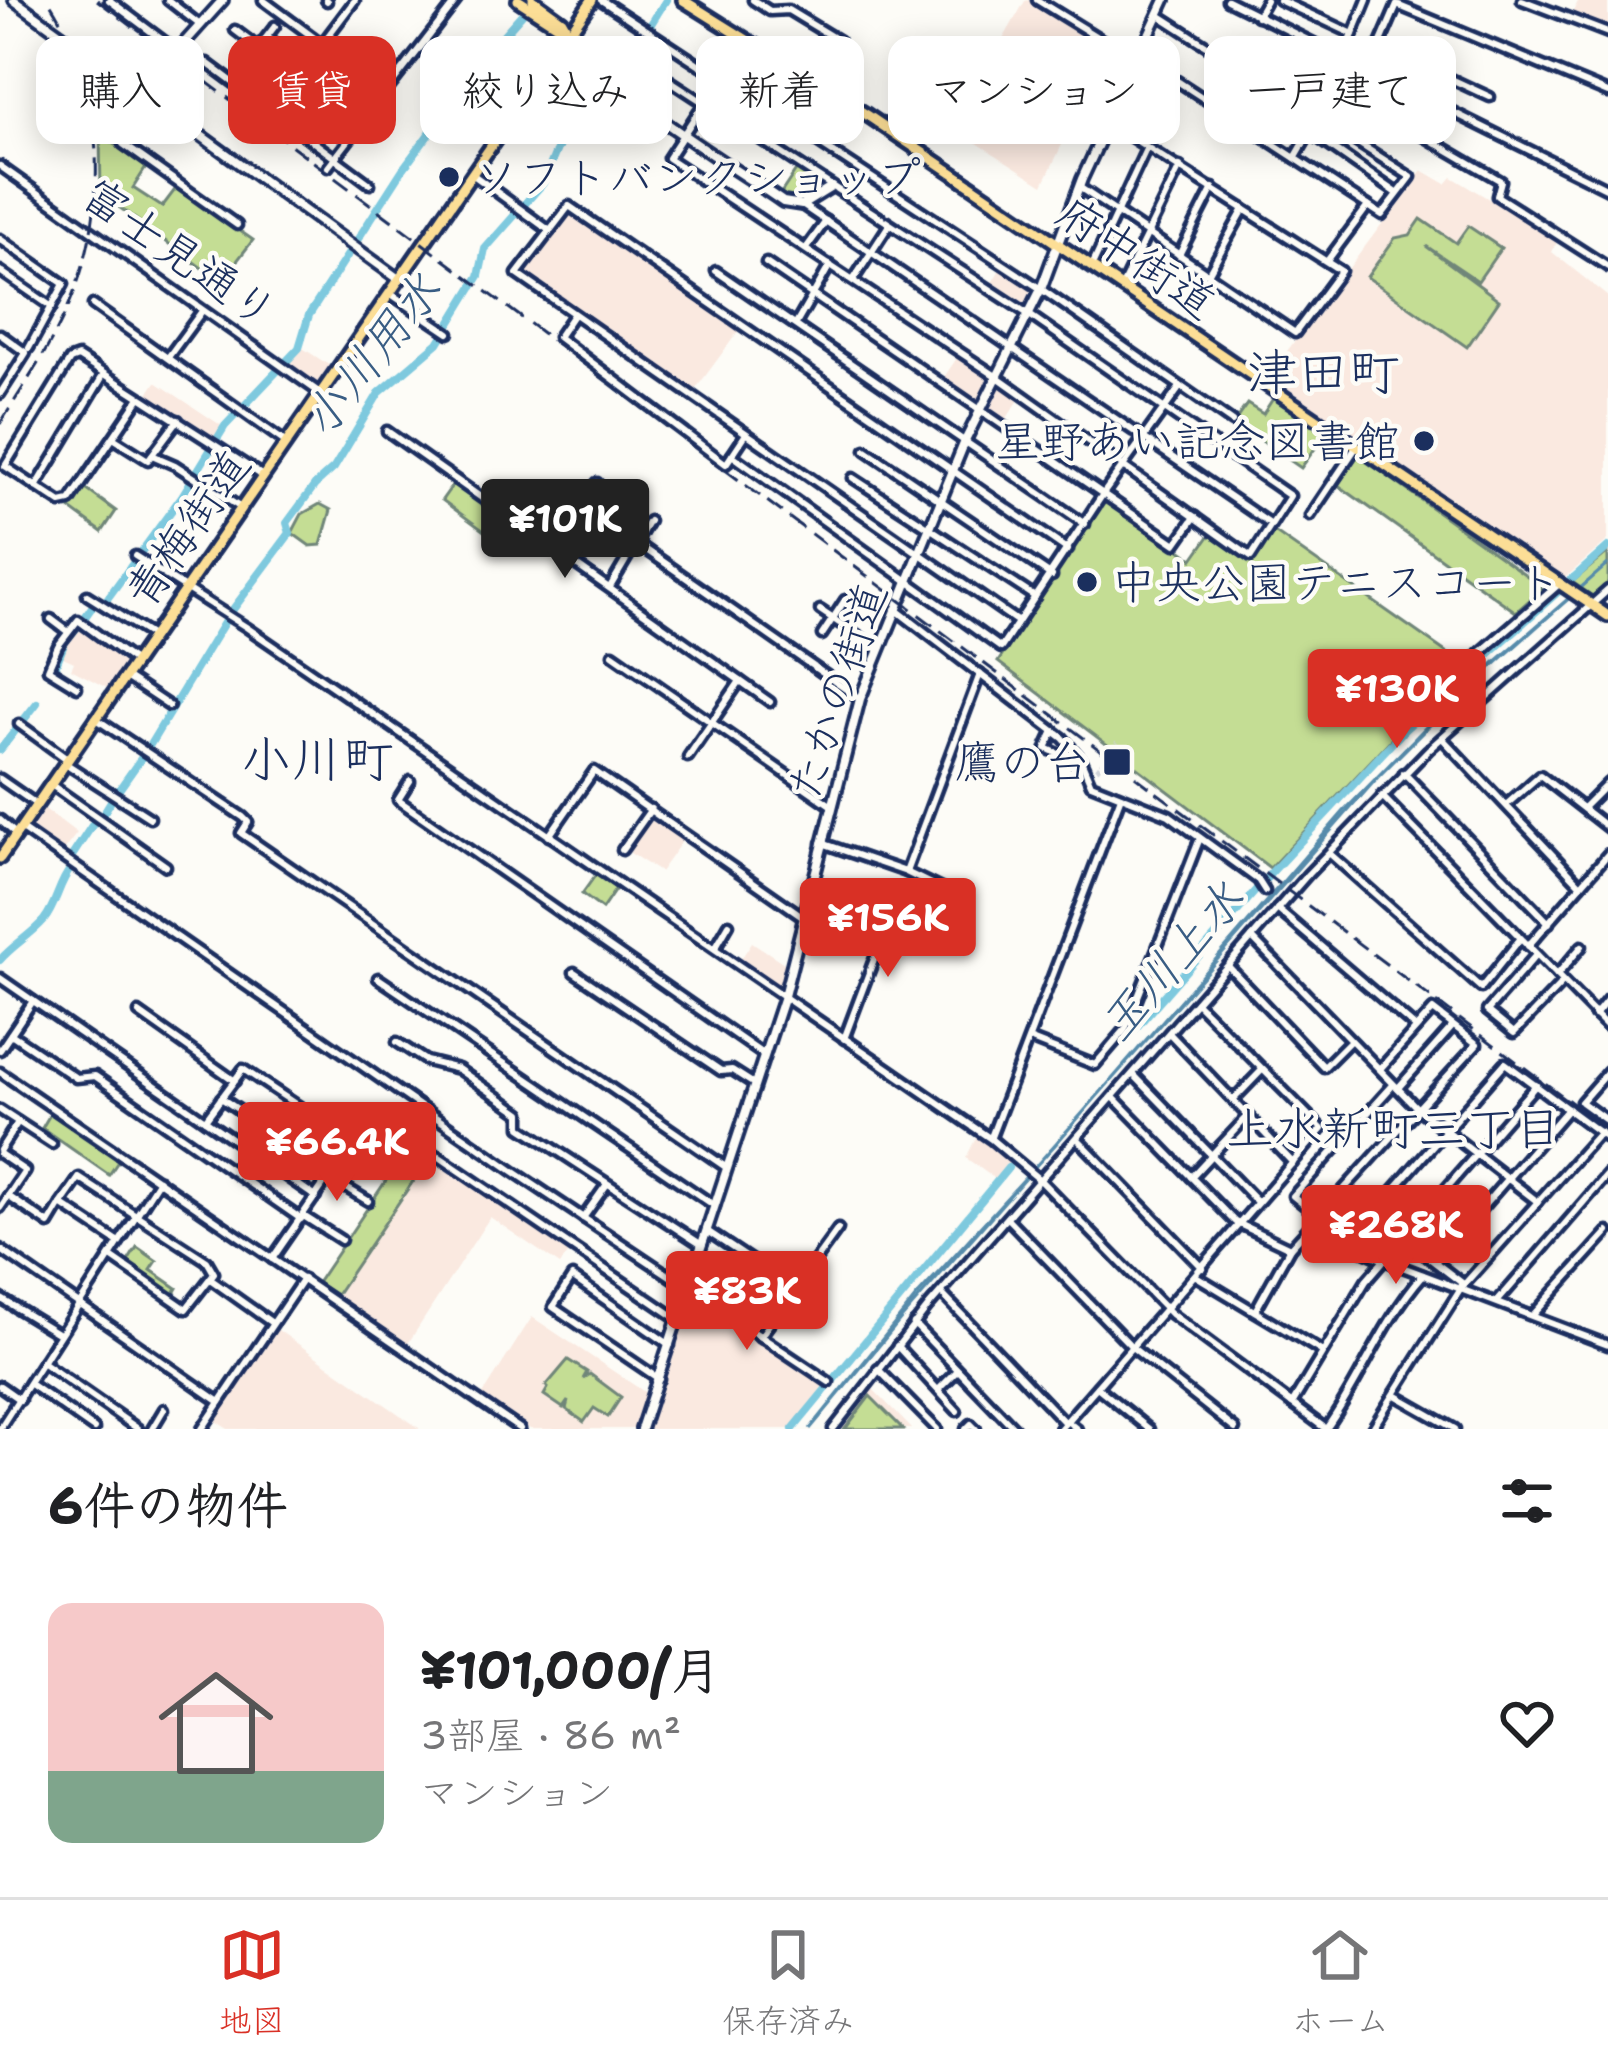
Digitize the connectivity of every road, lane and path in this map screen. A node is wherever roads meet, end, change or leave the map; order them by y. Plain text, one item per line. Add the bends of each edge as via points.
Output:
1 (14, 0) edge
2 (109, 0) edge
3 (128, 0) edge
4 (168, 0) edge
5 (223, 0) edge
6 (263, 0) edge
7 (355, 0) edge
8 (457, 0) edge
9 (518, 0) edge
10 (533, 0) edge
11 (596, 0) edge
12 (683, 0) edge
13 (753, 0) edge
14 (1037, 0) edge
15 (1165, 0) edge
16 (1227, 0) edge
17 (1266, 0) edge
18 (1279, 0) edge
19 (1367, 0) edge
20 (1522, 0) edge
21 (121, 9) junction
22 (1158, 14) junction
23 (1257, 16) junction
24 (200, 25) junction
25 (275, 26) dead end
26 (235, 30) dead end
27 (569, 33) junction
28 (1608, 33) edge
29 (1353, 34) joint
30 (62, 36) edge
31 (156, 36) edge
32 (190, 36) edge
33 (243, 36) edge
34 (268, 36) edge
35 (312, 36) edge
36 (327, 36) edge
37 (567, 36) edge
38 (831, 36) edge
39 (1099, 36) edge
40 (1148, 36) edge
41 (1297, 36) edge
42 (1384, 36) edge
43 (1204, 42) edge
44 (207, 63) dead end
45 (396, 78) edge
46 (1456, 81) edge
47 (1608, 94) edge
48 (1490, 97) dead end
49 (696, 115) edge
50 (1456, 116) edge
51 (684, 133) junction
52 (204, 141) edge
53 (122, 144) edge
54 (346, 144) edge
55 (493, 144) edge
56 (765, 144) edge
57 (1099, 144) edge
58 (1142, 144) edge
59 (1274, 144) edge
60 (1304, 144) edge
61 (1327, 144) edge
62 (1362, 144) edge
63 (1439, 144) edge
64 (1147, 147) junction
65 (335, 158) junction
66 (1295, 158) junction
67 (0, 166) edge
68 (328, 167) dead end
69 (1180, 167) junction
70 (472, 174) junction
71 (370, 184) dead end
72 (831, 188) junction
73 (1079, 188) junction
74 (1213, 188) junction
75 (1608, 189) edge
76 (1398, 194) junction
77 (802, 205) junction
78 (1368, 206) junction
79 (1245, 209) junction
80 (1117, 213) junction
81 (826, 220) junction
82 (237, 224) dead end
83 (890, 224) junction
84 (550, 230) junction
85 (1147, 233) junction
86 (0, 239) edge
87 (1060, 244) junction
88 (806, 249) junction
89 (872, 252) junction
90 (1179, 255) junction
91 (1327, 262) junction
92 (766, 263) dead end
93 (830, 265) junction
94 (1092, 266) junction
95 (1608, 266) edge
96 (0, 271) edge
97 (716, 271) dead end
98 (1208, 274) junction
99 (854, 279) junction
100 (400, 280) junction
101 (1122, 286) junction
102 (1041, 289) junction
103 (391, 294) junction
104 (812, 296) junction
105 (93, 305) dead end
106 (52, 308) junction
107 (202, 310) junction
108 (574, 314) junction
109 (1028, 314) junction
110 (796, 324) junction
111 (447, 331) dead end
112 (0, 334) edge
113 (1014, 346) junction
114 (28, 350) junction
115 (169, 356) junction
116 (104, 374) junction
117 (999, 378) junction
118 (1180, 387) junction
119 (0, 394) edge
120 (322, 394) junction
121 (139, 399) junction
122 (1164, 409) junction
123 (981, 411) junction
124 (178, 420) junction
125 (1232, 422) dead end
126 (387, 431) dead end
127 (746, 434) junction
128 (1144, 437) junction
129 (113, 438) junction
130 (964, 441) junction
131 (286, 443) junction
132 (1357, 446) junction
133 (866, 450) dead end
134 (152, 455) junction
135 (732, 455) junction
136 (3, 464) edge
137 (1123, 466) junction
138 (953, 469) junction
139 (263, 476) junction
140 (853, 478) dead end
141 (597, 483) dead end
142 (36, 487) junction
143 (1103, 494) junction
144 (940, 501) junction
145 (582, 505) junction
146 (241, 508) junction
147 (1310, 516) dead end
148 (1195, 517) junction
149 (649, 521) dead end
150 (1085, 524) junction
151 (1270, 524) junction
152 (929, 530) junction
153 (636, 544) junction
154 (552, 547) junction
155 (1068, 550) junction
156 (918, 554) junction
157 (137, 557) dead end
158 (1052, 576) junction
159 (908, 579) junction
160 (187, 587) junction
161 (610, 587) junction
162 (1608, 590) edge
163 (1570, 593) junction
164 (87, 595) dead end
165 (1035, 597) junction
166 (845, 600) dead end
167 (895, 609) junction
168 (820, 610) dead end
169 (1608, 616) edge
170 (51, 619) dead end
171 (832, 619) junction
172 (1018, 622) junction
173 (67, 631) junction
174 (822, 635) dead end
175 (152, 636) junction
176 (878, 650) junction
177 (613, 654) dead end
178 (134, 661) junction
179 (980, 674) junction
180 (124, 676) junction
181 (741, 680) junction
182 (77, 687) dead end
183 (860, 699) junction
184 (770, 702) dead end
185 (169, 706) dead end
186 (1386, 710) dead end
187 (94, 718) junction
188 (711, 724) junction
189 (22, 726) dead end
190 (1054, 731) junction
191 (1442, 738) junction
192 (688, 757) dead end
193 (66, 760) junction
194 (1082, 765) junction
195 (1404, 773) junction
196 (0, 778) edge
197 (410, 781) dead end
198 (1608, 783) edge
199 (50, 784) junction
200 (1382, 796) junction
201 (1120, 799) junction
202 (36, 804) junction
203 (832, 806) junction
204 (1506, 806) junction
205 (1583, 808) junction
206 (651, 809) junction
207 (150, 818) dead end
208 (0, 820) edge
209 (1608, 828) edge
210 (18, 831) junction
211 (549, 836) junction
212 (1200, 838) junction
213 (822, 843) junction
214 (622, 850) dead end
215 (1328, 852) junction
216 (1608, 854) edge
217 (0, 858) edge
218 (166, 866) dead end
219 (906, 872) junction
220 (1581, 885) junction
221 (1264, 890) dead end
222 (945, 891) dead end
223 (1278, 905) junction
224 (894, 906) dead end
225 (804, 916) junction
226 (1549, 923) junction
227 (729, 924) dead end
228 (821, 929) dead end
229 (1252, 938) junction
230 (1520, 939) junction
231 (1528, 946) junction
232 (1582, 946) dead end
233 (715, 948) junction
234 (1536, 955) junction
235 (1228, 966) junction
236 (574, 972) dead end
237 (0, 978) edge
238 (378, 978) dead end
239 (1560, 979) junction
240 (784, 996) junction
241 (1608, 999) edge
242 (33, 1001) junction
243 (1196, 1002) junction
244 (139, 1013) dead end
245 (1594, 1015) junction
246 (1453, 1026) junction
247 (1608, 1027) edge
248 (1416, 1029) junction
249 (1168, 1033) junction
250 (11, 1034) junction
251 (1029, 1039) junction
252 (844, 1040) junction
253 (1351, 1040) junction
254 (397, 1042) dead end
255 (0, 1050) edge
256 (764, 1055) junction
257 (1380, 1069) junction
258 (1262, 1070) junction
259 (1608, 1071) edge
260 (0, 1072) edge
261 (1133, 1074) junction
262 (235, 1081) junction
263 (754, 1084) junction
264 (1536, 1085) junction
265 (1396, 1086) junction
266 (1113, 1097) junction
267 (221, 1098) junction
268 (1234, 1100) junction
269 (1418, 1108) junction
270 (1568, 1109) junction
271 (0, 1110) edge
272 (1248, 1116) junction
273 (1607, 1119) edge
274 (205, 1120) junction
275 (18, 1122) junction
276 (1445, 1132) junction
277 (1600, 1132) junction
278 (1077, 1138) junction
279 (1608, 1138) edge
280 (991, 1139) junction
281 (351, 1142) junction
282 (52, 1144) dead end
283 (0, 1152) edge
284 (1213, 1154) junction
285 (1476, 1155) junction
286 (382, 1162) dead end
287 (1293, 1162) junction
288 (727, 1168) junction
289 (1608, 1174) edge
290 (331, 1176) junction
291 (1191, 1177) junction
292 (1508, 1179) junction
293 (159, 1180) junction
294 (1040, 1180) junction
295 (607, 1184) junction
296 (8, 1196) junction
297 (316, 1198) junction
298 (368, 1201) dead end
299 (1257, 1202) junction
300 (1538, 1202) junction
301 (61, 1204) junction
302 (715, 1206) junction
303 (0, 1208) edge
304 (134, 1216) junction
305 (1319, 1217) junction
306 (303, 1218) junction
307 (1007, 1218) junction
308 (584, 1219) junction
309 (1239, 1224) junction
310 (1310, 1227) junction
311 (838, 1229) dead end
312 (707, 1232) junction
313 (1608, 1232) edge
314 (1403, 1238) junction
315 (340, 1240) dead end
316 (118, 1242) junction
317 (1347, 1243) junction
318 (702, 1245) junction
319 (1290, 1248) junction
320 (0, 1249) edge
321 (111, 1257) junction
322 (272, 1259) junction
323 (1384, 1260) junction
324 (1435, 1262) junction
325 (1203, 1268) junction
326 (1424, 1274) junction
327 (1196, 1276) junction
328 (210, 1279) junction
329 (302, 1279) junction
330 (1462, 1287) junction
331 (688, 1289) junction
332 (794, 1290) junction
333 (941, 1293) junction
334 (0, 1298) edge
335 (1498, 1301) junction
336 (80, 1304) junction
337 (1166, 1310) junction
338 (1255, 1311) junction
339 (1533, 1315) junction
340 (678, 1319) junction
341 (272, 1323) junction
342 (914, 1324) junction
343 (60, 1334) junction
344 (760, 1336) junction
345 (670, 1345) junction
346 (1608, 1345) edge
347 (896, 1346) junction
348 (1133, 1348) junction
349 (1323, 1352) junction
350 (42, 1363) junction
351 (878, 1369) junction
352 (958, 1370) junction
353 (659, 1379) junction
354 (829, 1382) dead end
355 (30, 1384) junction
356 (0, 1386) edge
357 (1097, 1387) junction
358 (938, 1390) junction
359 (1394, 1395) junction
360 (20, 1400) junction
361 (220, 1402) junction
362 (1292, 1404) junction
363 (164, 1409) dead end
364 (957, 1411) dead end
365 (1064, 1424) edge
366 (3, 1426) edge
367 (94, 1429) edge
368 (138, 1429) edge
369 (152, 1429) edge
370 (202, 1429) edge
371 (520, 1429) edge
372 (641, 1429) edge
373 (833, 1429) edge
374 (937, 1429) edge
375 (966, 1429) edge
376 (976, 1429) edge
377 (1015, 1429) edge
378 (1077, 1429) edge
379 (1149, 1429) edge
380 (1235, 1429) edge
381 (1326, 1429) edge
382 (1372, 1429) edge
383 (1455, 1429) edge

1 - 30 street
2 - 21 street
3 - 21 street
4 - 24 street
5 - 24 street
6 - 35 street
7 - 36 street
8 - 45 street
9 - 27 main road
10 - 27 main road
11 - 27 main road, 青梅街道
11 - 102 street
12 - 87 main road, 府中街道
13 - 38 street
14 - 39 street
15 - 22 street, たかの街道
16 - 23 street
17 - 23 street
18 - 29 street
19 - 29 street
20 - 28 street
21 - 31 street
22 - 40 street, たかの街道
22 - 43 street
23 - 41 street
24 - 32 street
25 - 34 street
26 - 33 street
27 - 37 main road, 青梅街道
27 - 51 street via 605,78
42 - 47 street via 1397,5
44 - 65 street
46 - 48 street
49 - 51 street
50 - 75 street
51 - 77 street via 783,202
51 - 88 street via 668,158
52 - 100 street
53 - 82 street
54 - 65 street
55 - 70 main road, 青梅街道
56 - 72 street
57 - 73 street, たかの街道
58 - 64 street
59 - 66 street
60 - 66 street
61 - 76 street
62 - 76 street via 1411,177
63 - 95 street via 1501,182 1496,196
64 - 69 street
64 - 80 street
65 - 68 street
65 - 71 street
66 - 78 street
67 - 107 street, 富士見通り
69 - 74 street
69 - 85 street
70 - 84 street
70 - 100 main road, 青梅街道
72 - 77 street
72 - 83 street
73 - 80 street
73 - 87 street, たかの街道
74 - 79 street
74 - 90 street
76 - 78 street via 1382,215
77 - 81 street
78 - 91 street
79 - 91 street
79 - 98 street
80 - 85 street
80 - 94 street
81 - 88 street
81 - 89 street
83 - 89 street
83 - 109 street
84 - 108 street via 517,274
84 - 138 street via 568,206
85 - 90 street
85 - 101 street
86 - 106 street via 64,284
87 - 94 main road, 府中街道
87 - 102 street, たかの街道
88 - 93 street
89 - 99 street
89 - 113 street
90 - 98 street
91 - 98 street via 1341,271 1295,333
92 - 104 street
93 - 99 street
93 - 104 street
94 - 101 main road, 府中街道
96 - 106 street
97 - 110 street
99 - 117 street
100 - 103 main road, 青梅街道
101 - 132 main road, 府中街道
102 - 109 street, たかの街道
102 - 118 street
103 - 111 street
103 - 120 main road, 青梅街道
104 - 110 street
104 - 123 street
105 - 115 street
106 - 114 street
107 - 115 street
107 - 120 street, 富士見通り
108 - 127 street
108 - 135 street via 558,337 726,464
109 - 113 street, たかの街道
109 - 122 street
110 - 130 street
112 - 114 street
113 - 117 street, たかの街道
113 - 128 street
114 - 119 street
115 - 131 street
116 - 121 street
116 - 136 street via 70,360
116 - 142 street
117 - 123 street, たかの街道
117 - 137 street
118 - 122 street
118 - 125 street
120 - 131 main road, 青梅街道
121 - 124 street
121 - 129 street
122 - 128 street
122 - 151 street via 1290,496
123 - 130 street, たかの街道
123 - 143 street
124 - 134 street
124 - 139 street
126 - 154 street
127 - 135 street
127 - 156 street
128 - 137 street
128 - 151 street
129 - 134 street via 148,460
129 - 142 street via 70,501
130 - 138 street, たかの街道
130 - 150 street
131 - 139 main road, 青梅街道
132 - 147 street
132 - 163 main road, 府中街道
133 - 144 street
134 - 146 street
135 - 159 street
136 - 142 street
137 - 143 street
137 - 148 street
138 - 144 street, たかの街道
138 - 155 street
139 - 146 main road, 青梅街道
140 - 152 street
141 - 145 street
143 - 148 street via 1176,544
143 - 150 street
144 - 152 street, たかの街道
144 - 158 street
145 - 153 street
145 - 154 street
146 - 160 main road, 青梅街道
148 - 151 street via 1251,557
149 - 153 street
150 - 155 street
152 - 156 street, たかの街道
152 - 165 street
153 - 161 street
153 - 183 street
154 - 161 street
155 - 158 street
156 - 159 street, たかの街道
156 - 172 street
157 - 160 street
158 - 165 street
159 - 167 street, たかの街道
159 - 172 street via 1001,648
160 - 175 main road, 青梅街道
160 - 211 street
161 - 181 street
162 - 163 street
163 - 169 main road, 府中街道
163 - 186 street via 1418,707
163 - 191 street
164 - 175 street
165 - 172 street
166 - 171 street
167 - 176 street, たかの街道
167 - 179 street
168 - 171 street
170 - 173 street
171 - 174 street
171 - 176 street
173 - 178 street via 78,620
173 - 182 street via 48,669
175 - 178 main road, 青梅街道
176 - 183 street, たかの街道
177 - 188 street
178 - 180 main road, 青梅街道
179 - 190 street
179 - 219 street
180 - 185 street
180 - 187 main road, 青梅街道
181 - 184 street
181 - 188 street
183 - 203 street, たかの街道
187 - 193 main road, 青梅街道
187 - 288 street via 243,817 241,833
188 - 192 street
188 - 203 street
189 - 193 street
190 - 194 street
190 - 194 street via 1046,748
191 - 195 street
191 - 204 street
193 - 199 main road, 青梅街道
193 - 207 street
194 - 201 street via 1090,784
195 - 200 street
195 - 226 street
196 - 202 street
197 - 256 street via 398,800
198 - 205 street
199 - 202 main road, 青梅街道
199 - 218 street
200 - 215 street
200 - 230 street
201 - 212 street via 1169,815
201 - 251 street
202 - 210 main road, 青梅街道
203 - 213 street, たかの街道
204 - 205 street via 1540,775
204 - 220 street
205 - 209 street
206 - 211 street via 594,771
206 - 214 street
206 - 225 street
208 - 210 street
210 - 217 main road, 青梅街道
210 - 308 street
211 - 233 street
212 - 221 street
212 - 251 street via 1125,1030 1095,1065
213 - 219 street
213 - 225 street, たかの街道
215 - 223 street
215 - 230 street via 1481,988
216 - 220 street
219 - 222 street
220 - 226 street
223 - 229 street
223 - 248 street
224 - 252 street
225 - 228 street
225 - 240 street, たかの街道
226 - 231 street
227 - 233 street
229 - 235 street
229 - 253 street
230 - 231 street
231 - 234 street
232 - 239 street
233 - 240 street
234 - 239 street
234 - 239 street via 1487,1011 1514,1034
235 - 243 street
235 - 253 street via 1324,1067
236 - 263 street via 721,1071
237 - 242 street
238 - 302 street
239 - 245 street
240 - 252 street
240 - 256 street, たかの街道
241 - 245 street
242 - 250 street
242 - 274 street
243 - 249 street
243 - 258 street
244 - 262 street
245 - 247 street
246 - 248 street via 1433,1010
246 - 265 street
246 - 269 street via 1477,1044
248 - 257 street
249 - 261 street
249 - 268 street
250 - 255 street
250 - 306 street via 76,1078 95,1076
251 - 280 street
252 - 280 street
253 - 257 street
254 - 295 street via 458,1070 520,1113 521,1127
256 - 263 street, たかの街道
257 - 265 street
258 - 268 street
258 - 287 street via 1322,1129
259 - 273 street via 1581,1102
260 - 293 street
261 - 266 street
261 - 284 street
262 - 267 street
262 - 281 street via 243,1069
263 - 288 street, たかの街道
264 - 270 street
264 - 276 street via 1505,1063
264 - 285 street
265 - 269 street
265 - 305 street via 1293,1196
266 - 278 street
266 - 291 street
267 - 274 street
267 - 290 street
268 - 272 street
269 - 276 street
269 - 305 street
270 - 277 street
270 - 292 street
271 - 275 street
272 - 284 street
272 - 287 street
274 - 297 street
275 - 282 street
275 - 283 street
276 - 285 street
276 - 317 street
277 - 279 street
277 - 300 street
278 - 294 street
278 - 325 street
280 - 294 street
281 - 286 street
281 - 290 street
281 - 340 street via 368,1120 399,1141 412,1139
283 - 296 street via 25,1171
284 - 291 street
284 - 299 street
285 - 292 street
285 - 314 street
287 - 299 street
288 - 302 street, たかの街道
289 - 335 street
290 - 297 street
290 - 298 street
291 - 309 street
292 - 300 street
292 - 324 street
293 - 304 street
293 - 322 street
294 - 307 street
294 - 337 street
295 - 308 street
295 - 318 street
296 - 301 street via 49,1224
296 - 303 street
297 - 306 street
299 - 309 street
300 - 330 street
301 - 304 street via 79,1178
301 - 316 street
302 - 312 street, たかの街道
304 - 316 street
304 - 328 street via 207,1262
305 - 310 street
306 - 315 street
306 - 322 street
307 - 333 street
307 - 348 street
308 - 331 street
309 - 319 street
309 - 325 street
310 - 317 street
310 - 319 street
311 - 332 street
312 - 318 street, たかの街道
312 - 332 street
313 - 339 street
314 - 323 street
314 - 324 street
316 - 321 street
317 - 323 street
318 - 331 street, たかの街道
319 - 338 street
320 - 336 street
321 - 328 street via 186,1310
321 - 336 street
322 - 329 street
323 - 326 street
323 - 349 street
324 - 330 street
325 - 327 street
326 - 330 street
326 - 381 street
327 - 337 street
327 - 338 street
328 - 341 street
329 - 341 street
329 - 371 street
330 - 335 street
330 - 359 street
331 - 340 street, たかの街道
331 - 344 street
332 - 344 street
333 - 342 street
333 - 365 street
334 - 343 street
335 - 339 street
336 - 343 street
336 - 361 street
337 - 348 street
337 - 362 street
338 - 349 street
339 - 346 street
340 - 345 street, たかの街道
341 - 361 street
342 - 347 street
342 - 352 street
343 - 350 street
344 - 354 street
345 - 353 street, たかの街道
345 - 353 street via 572,1276 553,1307
347 - 351 street
347 - 358 street
348 - 357 street
348 - 380 street
349 - 362 street
350 - 355 street
350 - 368 street
351 - 373 street
351 - 374 street
352 - 358 street
352 - 377 street
353 - 372 street, たかの街道
355 - 360 street
355 - 367 street
356 - 360 street
357 - 365 street
357 - 379 street
358 - 364 street
359 - 382 street
359 - 383 street
360 - 366 street
361 - 370 street
362 - 381 street
363 - 369 street
365 - 378 street
375 - 376 street

